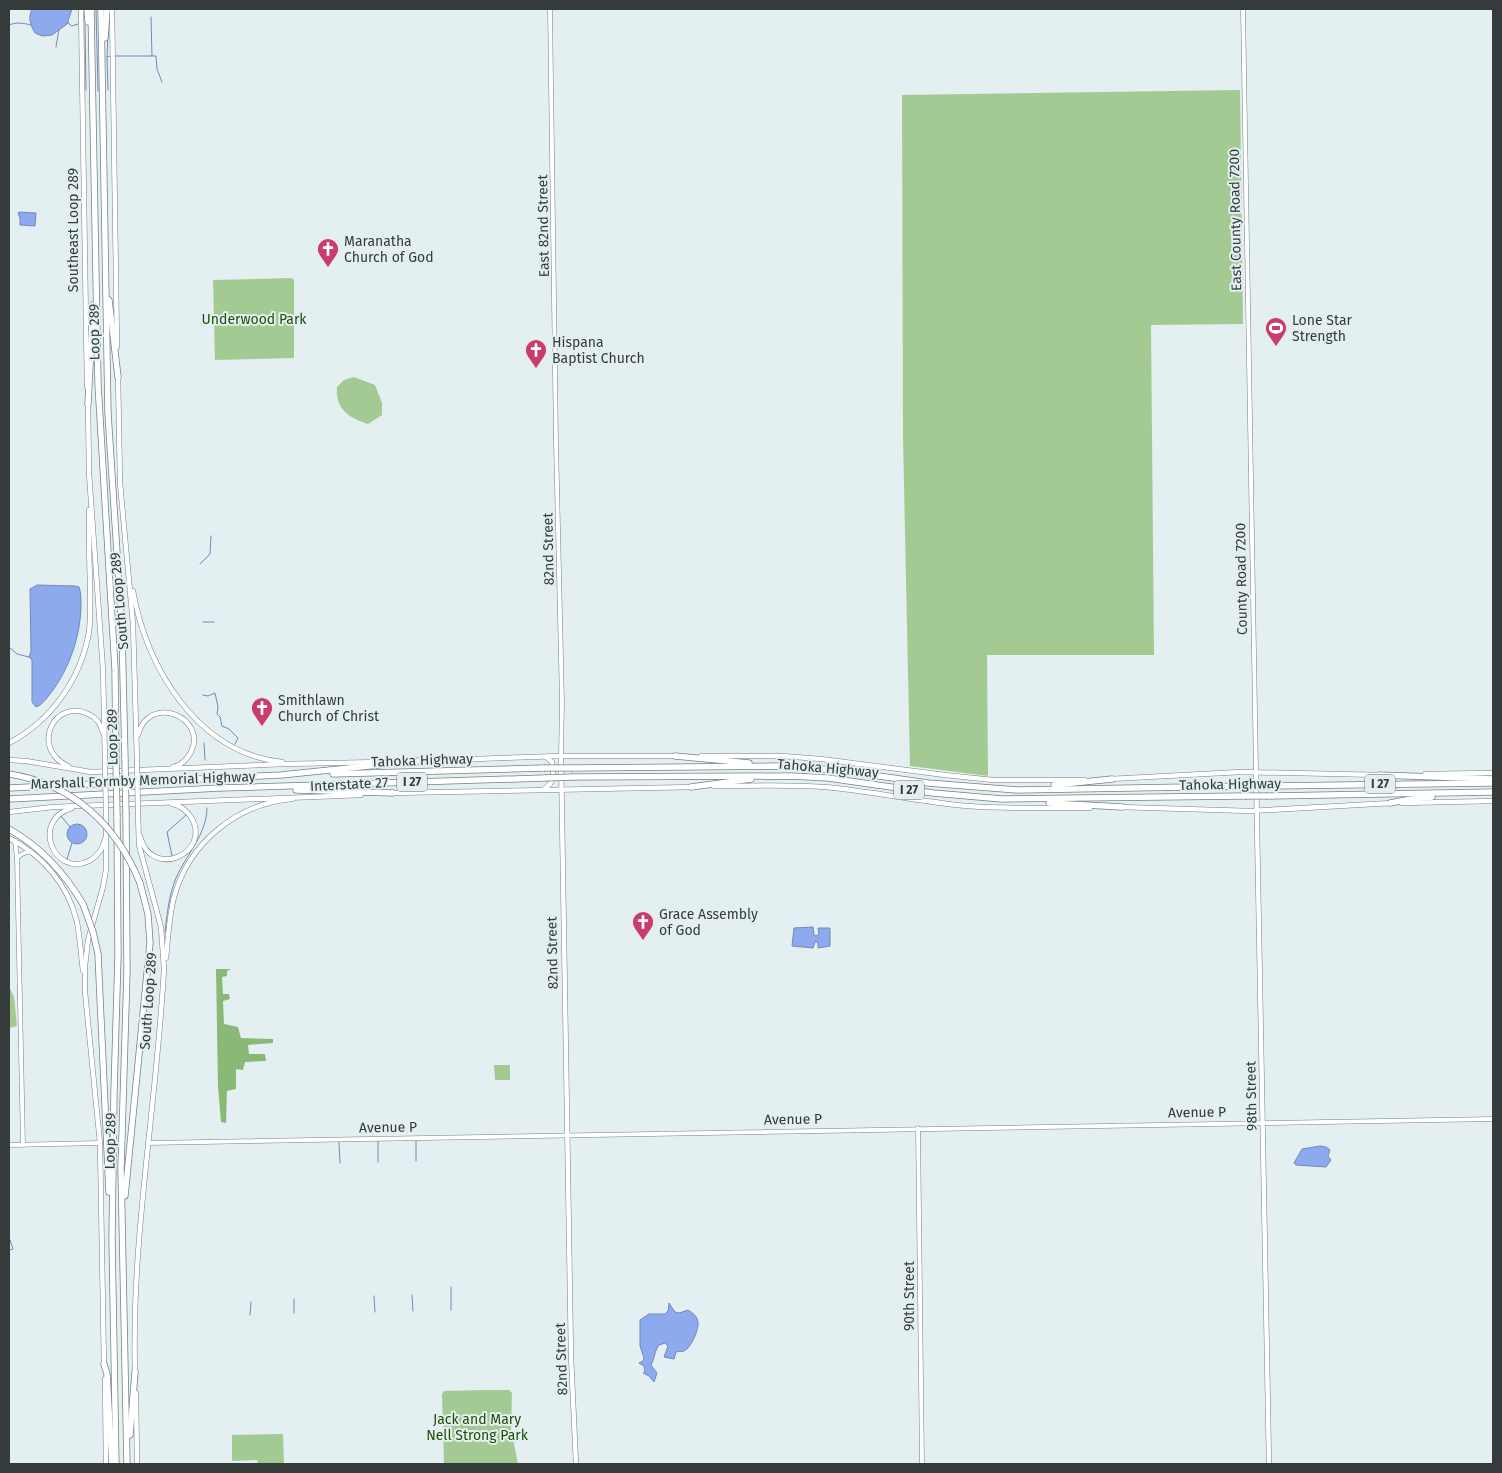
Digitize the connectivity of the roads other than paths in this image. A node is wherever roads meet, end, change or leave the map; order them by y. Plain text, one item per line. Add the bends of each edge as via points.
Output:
1 (81, 9) edge
2 (87, 9) edge
3 (91, 9) edge
4 (101, 9) edge
5 (107, 9) edge
6 (112, 9) edge
7 (550, 9) edge
8 (1243, 9) edge
9 (93, 115) junction
10 (102, 115) junction
11 (95, 248) junction
12 (105, 266) junction
13 (118, 377) junction
14 (88, 404) junction
15 (1250, 430) joint
16 (556, 442) joint
17 (88, 452) joint
18 (89, 473) junction
19 (126, 553) junction
20 (1255, 728) joint
21 (9, 743) edge
22 (105, 743) junction
23 (136, 747) junction
24 (544, 756) junction
25 (561, 756) junction
26 (675, 756) junction
27 (9, 760) edge
28 (418, 761) junction
29 (325, 764) junction
30 (778, 766) junction
31 (154, 770) junction
32 (91, 772) junction
33 (1256, 772) junction
34 (1493, 773) edge
35 (9, 774) edge
36 (281, 775) junction
37 (1379, 775) junction
38 (779, 776) junction
39 (1112, 779) junction
40 (1493, 779) edge
41 (1493, 783) edge
42 (279, 787) junction
43 (691, 787) junction
44 (9, 788) edge
45 (562, 789) junction
46 (543, 790) junction
47 (1013, 790) junction
48 (1493, 792) edge
49 (392, 793) junction
50 (1473, 793) junction
51 (304, 797) junction
52 (9, 799) edge
53 (1005, 799) junction
54 (1493, 801) edge
55 (163, 802) junction
56 (1390, 803) junction
57 (90, 806) junction
58 (1122, 807) junction
59 (1257, 810) junction
60 (9, 812) edge
61 (138, 826) junction
62 (9, 829) edge
63 (106, 833) junction
64 (9, 838) edge
65 (15, 841) junction
66 (30, 851) junction
67 (17, 858) junction
68 (163, 984) junction
69 (85, 992) junction
70 (1493, 1119) edge
71 (1263, 1122) junction
72 (918, 1128) junction
73 (567, 1134) junction
74 (100, 1143) junction
75 (148, 1143) junction
76 (9, 1145) edge
77 (23, 1145) junction
78 (112, 1238) junction
79 (123, 1241) junction
80 (104, 1364) junction
81 (135, 1372) junction
82 (106, 1464) edge
83 (114, 1464) edge
84 (127, 1464) edge
85 (137, 1464) edge
86 (576, 1464) edge
87 (922, 1464) edge
88 (1270, 1464) edge

1 - 14 main road, Southeast Loop 289
2 - 9 highway
3 - 9 highway, Loop 289
4 - 10 highway, Loop 289
5 - 10 highway
6 - 13 main road
7 - 16 street, East 82nd Street
8 - 15 street, East County Road 7200
9 - 11 highway, Loop 289
10 - 12 highway, Loop 289
11 - 14 highway
11 - 78 highway, Loop 289, bridge via 99,406 115,669 118,955
12 - 13 highway
12 - 79 highway, Loop 289, bridge via 108,423 122,631 125,760 128,940
13 - 19 main road, South Loop 289
14 - 17 main road, Southeast Loop 289
15 - 20 street, County Road 7200
16 - 25 street, 82nd Street
17 - 18 main road, South Loop 289
18 - 21 main road via 90,612 84,652 70,684 53,708 33,728
18 - 22 main road, South Loop 289
19 - 23 main road, South Loop 289 via 133,624
19 - 29 main road via 136,610 149,649 161,674 189,711 221,739 252,755 277,761
20 - 33 street, 98th Street
22 - 32 main road via 100,724 83,712 64,714 56,719 50,730 49,744 57,760
22 - 63 main road, South Loop 289, bridge
23 - 31 main road via 142,724 156,714 176,714 188,724 194,740 188,758 176,766
23 - 61 main road, South Loop 289, bridge
24 - 25 main road, Interstate 27
24 - 28 main road, Interstate 27
24 - 46 main road via 552,762 553,775 552,783
25 - 26 main road, Interstate 27
25 - 45 main road, 82nd Street
26 - 30 highway
26 - 39 main road, Tahoka Highway via 817,758 993,780
27 - 32 main road, Interstate 27
28 - 29 main road, Interstate 27
28 - 36 highway
29 - 31 main road, Interstate 27
30 - 36 highway, Tahoka Highway / I 27, bridge
30 - 47 highway, Tahoka Highway / I 27
31 - 32 main road, Interstate 27
33 - 37 main road, Tahoka Highway
33 - 39 main road, Tahoka Highway
33 - 59 main road, 98th Street
34 - 37 main road, Tahoka Highway
35 - 79 highway, bridge via 66,792 108,828 133,865 148,914 150,943
36 - 44 highway, Marshall Formby Memorial Highway / I 27
37 - 40 highway
38 - 42 highway, Tahoka Highway / I 27, bridge via 573,777
38 - 43 highway
38 - 53 highway, Tahoka Highway / I 27 via 828,778 933,794
39 - 47 highway
41 - 47 highway, Tahoka Highway / I 27, bridge
42 - 49 highway
42 - 52 highway, Marshall Formby Memorial Highway / I 27
43 - 45 main road, Interstate 27
43 - 58 main road, Tahoka Highway via 803,786 970,806
45 - 46 main road, Interstate 27
45 - 73 main road, 82nd Street
46 - 49 main road, Interstate 27
48 - 50 highway, Tahoka Highway / I 27
49 - 51 main road, Interstate 27
50 - 53 highway, Tahoka Highway / I 27, bridge
50 - 56 highway
51 - 55 main road, Interstate 27
51 - 68 main road via 269,803 241,814 217,830 198,849 183,873 172,903
53 - 58 highway
54 - 56 main road, Tahoka Highway
55 - 57 main road, Interstate 27
55 - 61 main road via 180,806 193,821 195,836 188,851 178,858 153,856 143,846
56 - 59 main road, Tahoka Highway
57 - 60 main road, Interstate 27
57 - 63 main road via 66,810 57,816 50,834 53,849 67,861 86,862 99,853
58 - 59 main road, Tahoka Highway
59 - 71 main road, 98th Street
61 - 68 main road, South Loop 289 via 139,845 161,927
62 - 78 highway, bridge via 50,859 71,884 83,904 93,932 98,954
63 - 69 main road, South Loop 289 via 106,870 86,950
64 - 65 main road
65 - 66 main road
65 - 67 street
66 - 67 street
66 - 69 main road via 52,872 72,907 79,935
67 - 77 street
68 - 75 main road, South Loop 289
69 - 74 main road, South Loop 289
70 - 71 street, Avenue P
71 - 72 street, Avenue P
71 - 88 main road, 98th Street
72 - 73 street, Avenue P
72 - 87 street, 90th Street
73 - 75 street, Avenue P
73 - 86 main road, 82nd Street
74 - 77 street
74 - 80 main road, South Loop 289
75 - 81 main road, South Loop 289 via 137,1263
76 - 77 street
78 - 83 highway, Loop 289
79 - 84 highway, Loop 289
80 - 82 main road, South Loop 289
80 - 83 highway
81 - 84 highway
81 - 85 main road, South Loop 289

